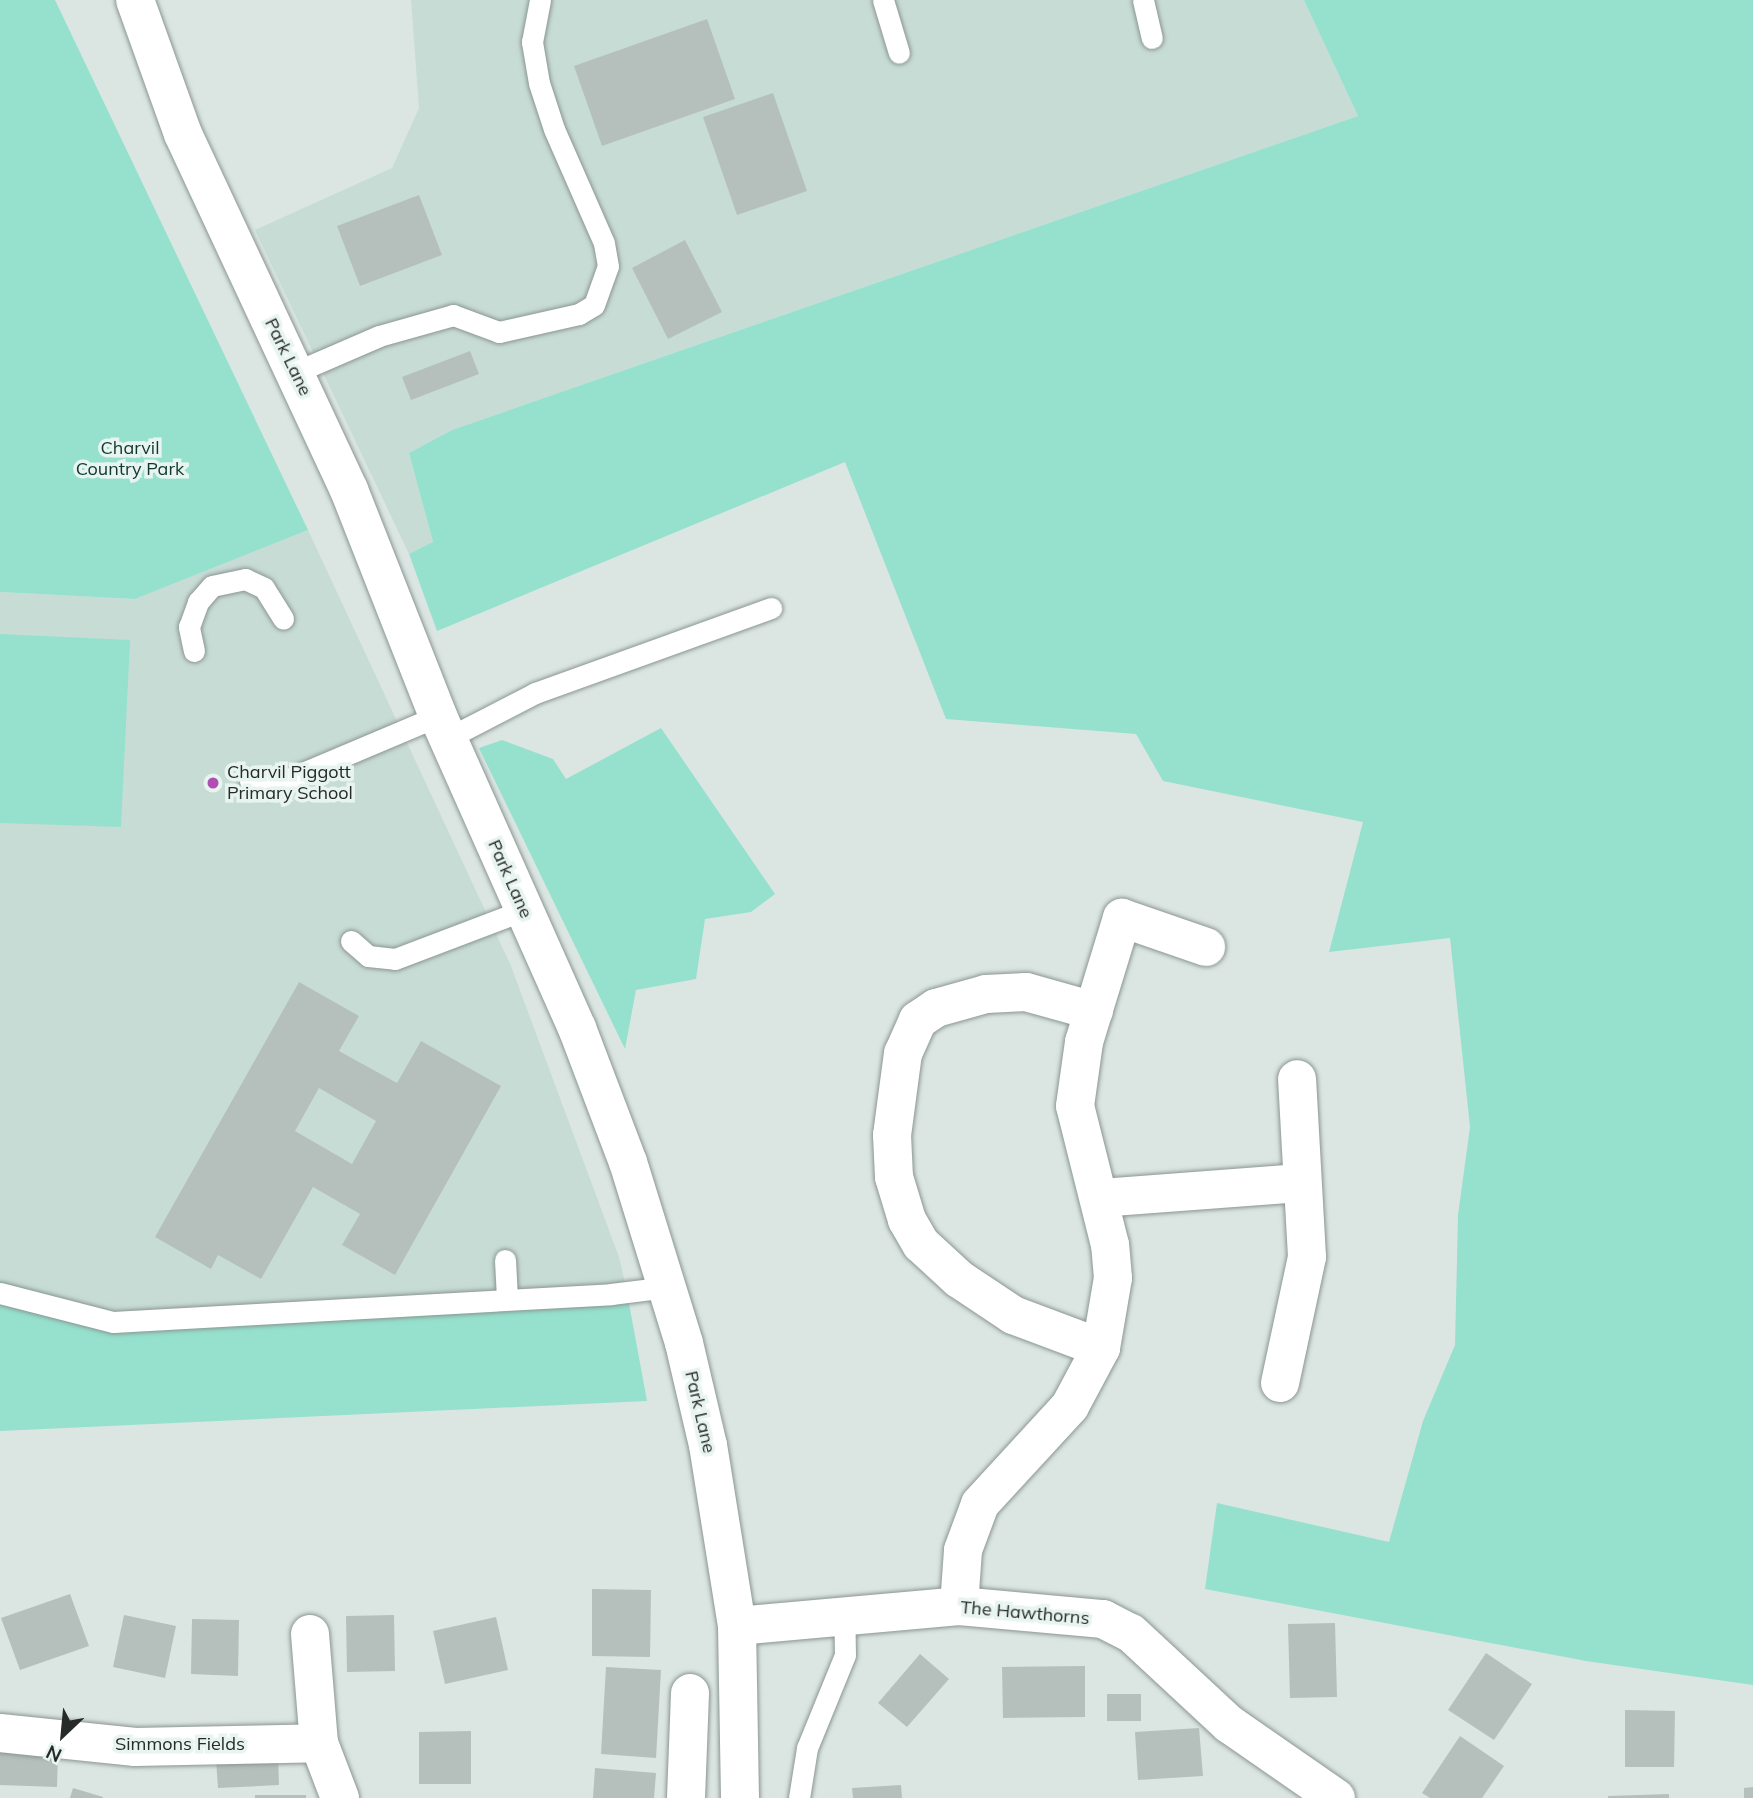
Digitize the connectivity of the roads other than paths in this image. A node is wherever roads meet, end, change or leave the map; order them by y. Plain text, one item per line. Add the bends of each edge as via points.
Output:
1 (135, 0) edge
2 (540, 0) edge
3 (883, 0) edge
4 (1143, 0) edge
5 (1152, 38) dead end
6 (899, 53) dead end
7 (296, 372) junction
8 (771, 608) dead end
9 (283, 618) dead end
10 (194, 651) dead end
11 (443, 727) junction
12 (250, 781) dead end
13 (524, 910) junction
14 (351, 941) dead end
15 (1206, 947) dead end
16 (1094, 1011) junction
17 (1297, 1079) dead end
18 (1301, 1183) junction
19 (1101, 1198) junction
20 (505, 1260) dead end
21 (667, 1287) junction
22 (0, 1293) edge
23 (507, 1297) junction
24 (1101, 1348) junction
25 (1280, 1383) dead end
26 (959, 1606) junction
27 (844, 1616) junction
28 (737, 1626) junction
29 (310, 1634) dead end
30 (690, 1693) dead end
31 (0, 1733) edge
32 (319, 1744) junction
33 (340, 1798) edge
34 (686, 1798) edge
35 (740, 1798) edge
36 (799, 1798) edge
37 (1336, 1798) edge

1 - 7 street, Park Lane via 183,134
2 - 7 lane via 532,42 539,83 554,130 604,243 608,265 594,305 579,314 499,332 453,316 379,336
3 - 6 lane
4 - 5 lane
7 - 11 street, Park Lane via 349,490
8 - 11 lane
9 - 10 lane via 264,588 245,579 212,586 198,602 189,627
11 - 12 lane via 266,787
11 - 13 street, Park Lane
13 - 14 lane via 395,959 368,956
13 - 21 street, Park Lane via 623,1150
15 - 16 street via 1122,918
16 - 19 street via 1074,1106
16 - 24 street via 1026,992 986,994 936,1008 918,1020 903,1053 892,1135 894,1177 907,1220 921,1244 959,1279 1013,1315
17 - 18 street
18 - 19 street
18 - 25 street via 1307,1257
19 - 24 street via 1113,1278
20 - 23 lane
21 - 23 lane
21 - 28 street, Park Lane via 708,1446
22 - 23 lane via 113,1322
24 - 26 street via 1070,1406 980,1504 964,1550
26 - 27 street, The Hawthorns
26 - 37 street, The Hawthorns via 1103,1619 1131,1633 1229,1724
27 - 28 street, The Hawthorns
27 - 36 lane via 845,1655 807,1748
28 - 35 street, Park Lane
29 - 32 street
30 - 34 street
31 - 32 street, Simmons Fields via 135,1747
32 - 33 street

